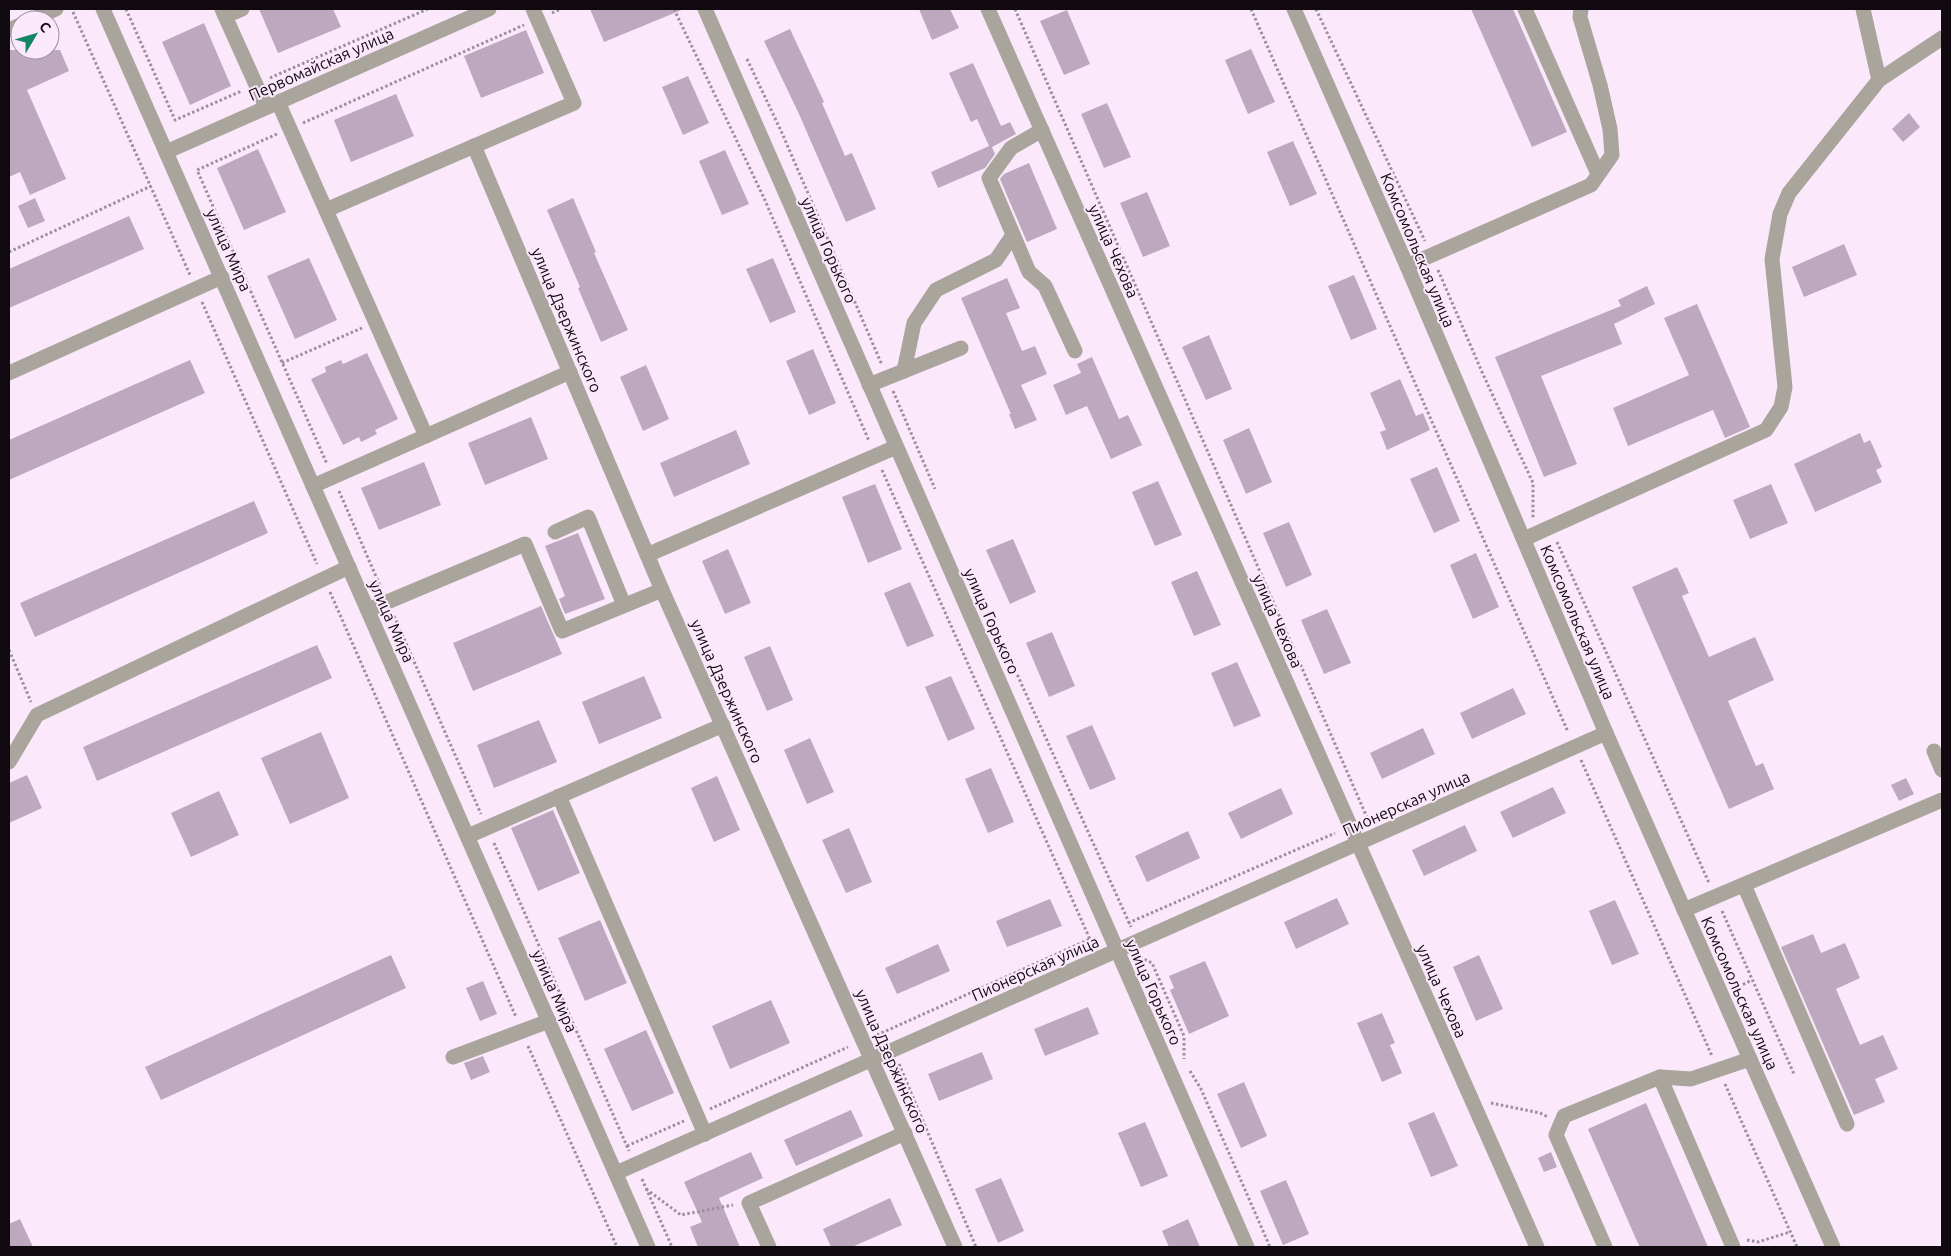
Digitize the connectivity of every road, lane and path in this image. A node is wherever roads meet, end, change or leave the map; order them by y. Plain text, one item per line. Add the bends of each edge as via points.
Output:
1 (72, 9) edge
2 (103, 9) edge
3 (126, 9) edge
4 (242, 9) edge
5 (428, 9) edge
6 (561, 9) edge
7 (674, 9) edge
8 (705, 9) edge
9 (988, 9) edge
10 (1015, 9) edge
11 (1251, 9) edge
12 (1294, 9) edge
13 (1316, 9) edge
14 (1525, 9) edge
15 (1581, 9) edge
16 (1863, 9) edge
17 (481, 10) edge
18 (224, 12) edge
19 (535, 14) edge
20 (1942, 38) edge
21 (745, 55) dead end
22 (1879, 80) junction
23 (256, 84) junction
24 (272, 105) junction
25 (290, 129) junction
26 (1042, 130) junction
27 (474, 146) junction
28 (166, 152) junction
29 (1598, 174) junction
30 (151, 186) junction
31 (326, 210) junction
32 (1013, 235) junction
33 (9, 252) edge
34 (1432, 255) junction
35 (1407, 266) junction
36 (222, 277) junction
37 (196, 289) junction
38 (376, 322) junction
39 (961, 348) dead end
40 (1075, 350) dead end
41 (282, 363) junction
42 (904, 371) junction
43 (570, 372) junction
44 (9, 374) edge
45 (888, 378) junction
46 (869, 385) junction
47 (426, 436) junction
48 (896, 447) junction
49 (876, 456) junction
50 (333, 477) junction
51 (313, 486) junction
52 (937, 493) dead end
53 (555, 532) dead end
54 (1554, 536) dead end
55 (1528, 537) junction
56 (647, 555) junction
57 (349, 567) junction
58 (324, 579) junction
59 (662, 590) junction
60 (388, 602) junction
61 (624, 605) junction
62 (368, 610) junction
63 (999, 636) dead end
64 (9, 650) edge
65 (37, 715) junction
66 (723, 724) junction
67 (1606, 733) junction
68 (1575, 747) junction
69 (1934, 751) dead end
70 (9, 762) edge
71 (1942, 770) edge
72 (559, 796) junction
73 (1942, 800) edge
74 (487, 827) junction
75 (468, 836) junction
76 (1375, 836) junction
77 (1358, 844) junction
78 (1744, 885) junction
79 (1715, 897) junction
80 (1684, 910) junction
81 (1137, 942) junction
82 (1117, 951) junction
83 (1099, 959) junction
84 (1752, 980) junction
85 (1738, 987) dead end
86 (549, 1021) junction
87 (522, 1031) junction
88 (453, 1056) dead end
89 (872, 1059) junction
90 (1750, 1059) junction
91 (1184, 1061) dead end
92 (899, 1064) dead end
93 (1188, 1068) dead end
94 (1718, 1070) junction
95 (1794, 1074) dead end
96 (1660, 1076) junction
97 (1471, 1099) junction
98 (1560, 1124) junction
99 (1847, 1124) dead end
100 (905, 1133) junction
101 (705, 1134) junction
102 (635, 1164) junction
103 (616, 1173) junction
104 (646, 1189) junction
105 (749, 1204) junction
106 (1790, 1232) junction
107 (1731, 1242) edge
108 (617, 1247) edge
109 (648, 1247) edge
110 (672, 1247) edge
111 (769, 1247) edge
112 (955, 1247) edge
113 (976, 1247) edge
114 (1247, 1247) edge
115 (1270, 1247) edge
116 (1537, 1247) edge
117 (1605, 1247) edge
118 (1797, 1247) edge
119 (1833, 1247) edge

1 - 30 path
2 - 28 street, улица Мира
3 - 23 path via 175,120
4 - 18 street
5 - 23 path
6 - 19 path
7 - 49 path via 764,198
8 - 46 street, улица Горького
9 - 26 street, улица Чехова
10 - 76 path
11 - 68 path
12 - 35 street, Комсомольская улица
13 - 34 path
14 - 29 street
15 - 29 street via 1580,17 1610,129 1612,155
16 - 22 street
17 - 24 street, Первомайская улица
18 - 23 street
19 - 25 path
19 - 27 street via 574,103
20 - 22 street
21 - 45 path
22 - 55 street via 1790,193 1780,214 1772,259 1785,387 1781,408 1766,430
23 - 24 street
24 - 25 street
24 - 28 street, Первомайская улица
25 - 31 street
25 - 41 path via 197,170
26 - 32 street via 1011,148 989,178
26 - 77 street, улица Чехова
27 - 31 street
27 - 43 street, улица Дзержинского
28 - 36 street, улица Мира
29 - 34 street via 1591,185
30 - 33 path
30 - 37 path
31 - 38 street
32 - 40 street via 1029,272 1045,286
32 - 42 street via 996,260 936,290 914,323
34 - 35 street
34 - 55 path via 1533,483
35 - 55 street, Комсомольская улица
36 - 37 street
36 - 51 street, улица Мира
37 - 44 street
37 - 58 path
38 - 41 path
38 - 47 street
39 - 42 street
41 - 50 path
42 - 45 street
43 - 47 street
43 - 56 street, улица Дзержинского
45 - 46 street
45 - 52 path
46 - 48 street, улица Горького
47 - 50 street
48 - 49 street
48 - 82 street, улица Горького
49 - 56 street
49 - 83 path
50 - 51 street
50 - 60 path
51 - 57 street, улица Мира
53 - 61 street via 588,518
54 - 79 path
55 - 67 street, Комсомольская улица
56 - 59 street, улица Дзержинского
57 - 58 street
57 - 62 street, улица Мира
58 - 65 street
58 - 87 path
59 - 61 street
59 - 66 street, улица Дзержинского
60 - 61 street via 525,544 562,632
60 - 62 street
60 - 74 path
62 - 75 street, улица Мира
63 - 81 path
64 - 65 path
65 - 70 street
66 - 72 street
66 - 89 street, улица Дзержинского
67 - 68 street, Пионерская улица
67 - 80 street, Комсомольская улица
68 - 76 street, Пионерская улица
68 - 94 path
69 - 71 street
72 - 74 street
72 - 101 street
73 - 78 street
74 - 75 street
74 - 102 path
75 - 86 street, улица Мира
76 - 77 street, Пионерская улица
77 - 81 street, Пионерская улица
77 - 97 street, улица Чехова
78 - 79 street
78 - 99 street
79 - 80 street
79 - 84 path
80 - 90 street, Комсомольская улица
81 - 82 street, Пионерская улица
81 - 91 path via 1140,957 1152,963 1184,1036
82 - 83 street, Пионерская улица
82 - 114 street, улица Горького
83 - 89 street, Пионерская улица
84 - 85 path
84 - 95 path
86 - 87 street
86 - 103 street, улица Мира
87 - 88 street
87 - 108 path
89 - 100 street, улица Дзержинского
89 - 101 street, Пионерская улица
90 - 94 street
90 - 119 street, Комсомольская улица
92 - 113 path
93 - 115 path via 1201,1089
94 - 96 street via 1690,1079
94 - 106 path
96 - 98 street via 1564,1116
96 - 107 street
97 - 98 path via 1540,1113
97 - 116 street, улица Чехова
98 - 117 street via 1556,1135
100 - 105 street
100 - 112 street, улица Дзержинского
101 - 102 street, Пионерская улица
102 - 103 street, Пионерская улица
102 - 104 path
103 - 109 street, улица Мира
104 - 105 path via 680,1215 723,1205
104 - 110 path
105 - 111 street
106 - 107 path via 1758,1242
106 - 118 path

